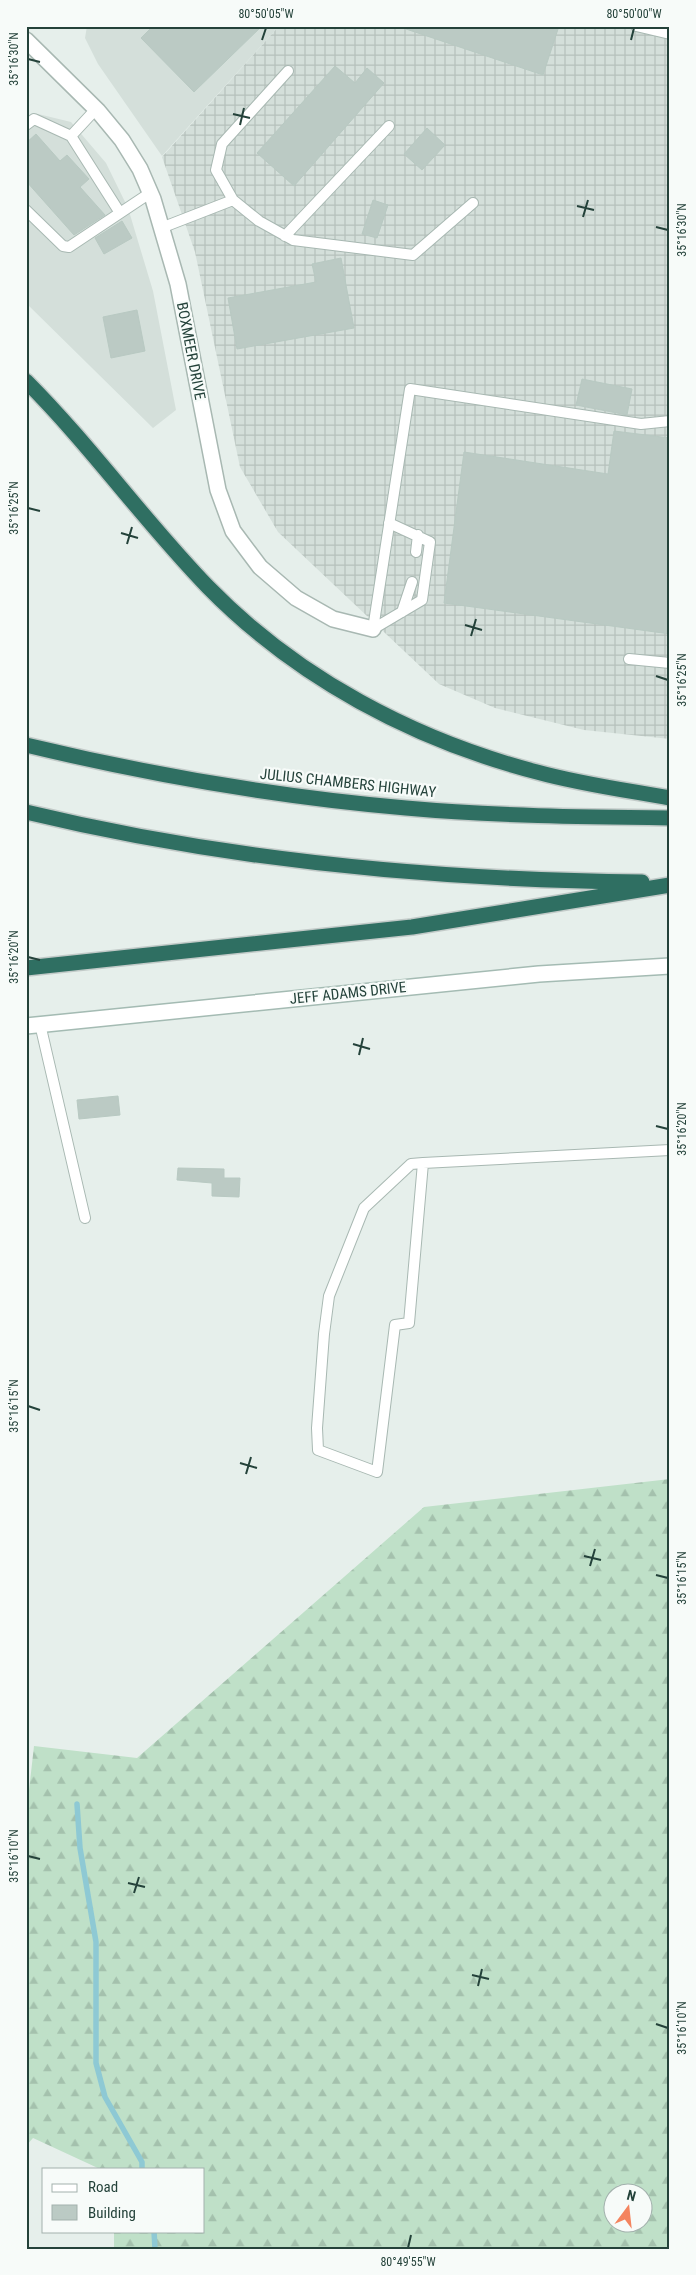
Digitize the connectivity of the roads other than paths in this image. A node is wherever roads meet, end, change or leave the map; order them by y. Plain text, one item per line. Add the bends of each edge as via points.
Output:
1 (636, 26) edge
2 (670, 34) edge
3 (26, 40) edge
4 (288, 71) dead end
5 (96, 109) junction
6 (26, 124) edge
7 (389, 126) dead end
8 (72, 136) junction
9 (150, 193) junction
10 (233, 200) junction
11 (473, 203) dead end
12 (26, 210) edge
13 (120, 213) junction
14 (161, 228) junction
15 (285, 236) junction
16 (26, 381) edge
17 (670, 421) edge
18 (390, 523) junction
19 (418, 534) junction
20 (416, 552) dead end
21 (412, 582) dead end
22 (402, 612) junction
23 (374, 629) junction
24 (629, 658) dead end
25 (670, 662) edge
26 (26, 745) edge
27 (670, 798) edge
28 (26, 812) edge
29 (670, 818) edge
30 (670, 884) edge
31 (670, 966) edge
32 (26, 968) edge
33 (33, 1025) edge
34 (670, 1150) edge
35 (423, 1163) junction
36 (85, 1218) dead end

1 - 2 lane
3 - 5 street, BOXMEER DRIVE
4 - 10 lane via 222,144 216,170
5 - 8 lane
5 - 9 street, BOXMEER DRIVE via 122,140
6 - 8 lane via 34,118
7 - 15 lane
8 - 13 lane
9 - 13 lane
9 - 14 street, BOXMEER DRIVE
10 - 14 lane
10 - 15 lane via 259,222
11 - 15 lane via 413,255 292,240
12 - 13 lane via 63,246 69,247
14 - 23 street, BOXMEER DRIVE via 178,284 218,490 234,531 260,567 296,598 333,620
16 - 27 highway via 209,588 267,640 330,685 362,704 427,734 498,761 576,781
17 - 18 lane via 641,424 410,389
18 - 19 lane
18 - 23 lane
19 - 20 lane
19 - 22 lane via 430,542 422,600
21 - 22 lane
22 - 23 lane
24 - 25 lane
26 - 29 highway, JULIUS CHAMBERS HIGHWAY via 207,783 339,801 473,813
28 - 30 highway via 196,847 332,866 479,878
30 - 32 highway via 412,927
31 - 33 street, JEFF ADAMS DRIVE via 539,974
33 - 36 lane
34 - 35 lane
35 - 35 lane via 411,1164 364,1208 329,1296 317,1418 318,1450 376,1472 395,1325 409,1323

